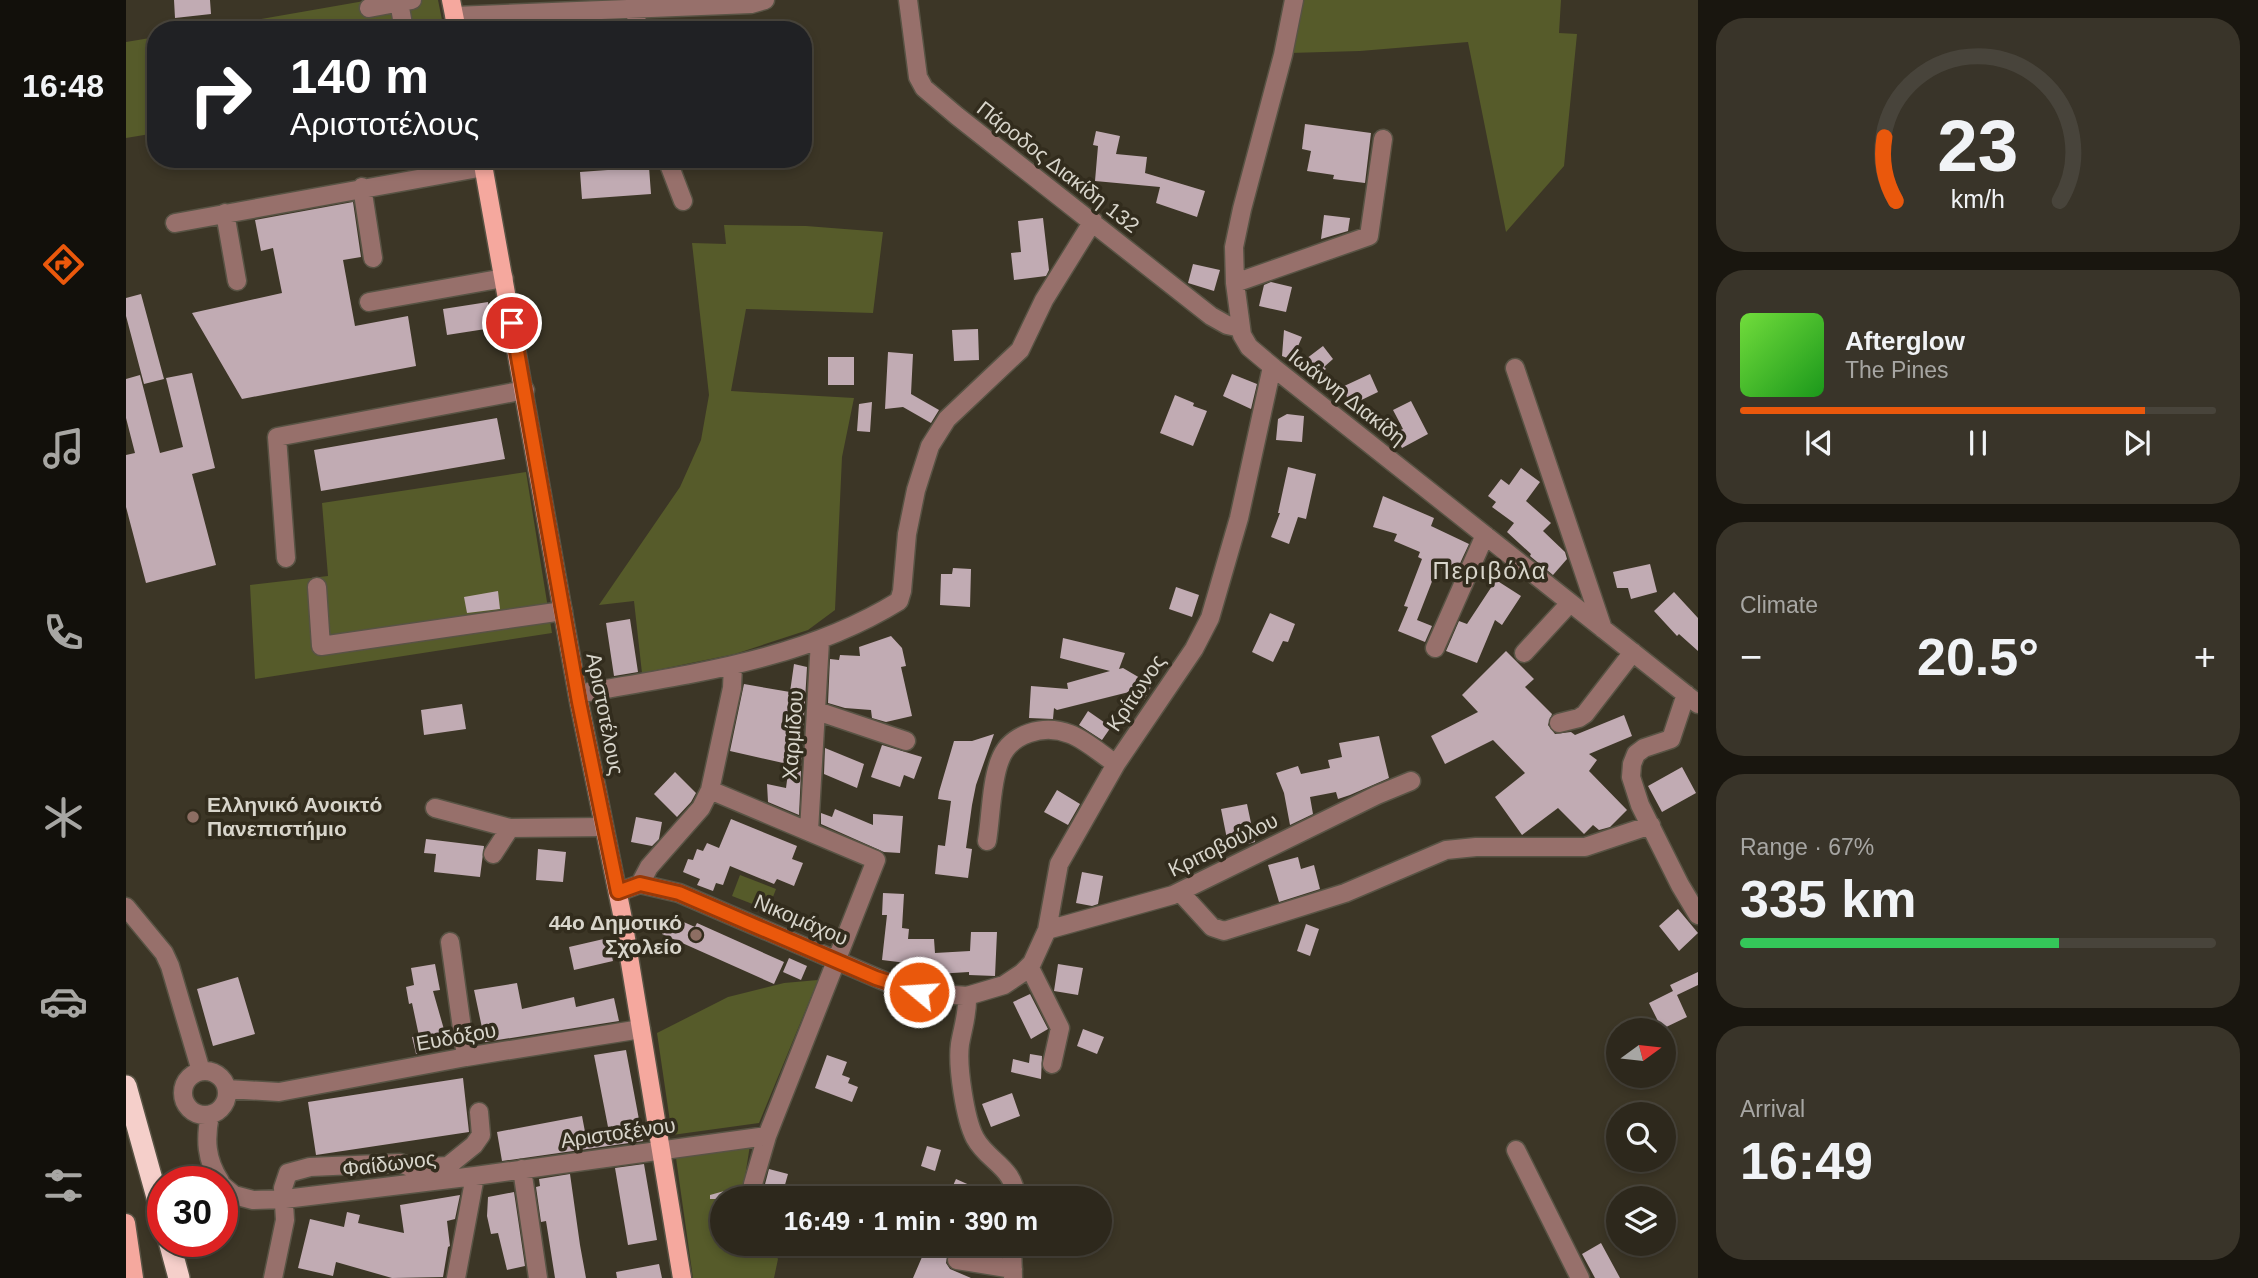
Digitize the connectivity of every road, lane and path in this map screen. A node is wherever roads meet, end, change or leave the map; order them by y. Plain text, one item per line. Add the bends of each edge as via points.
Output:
1 (765, 0) edge
2 (908, 0) edge
3 (1294, 0) edge
4 (406, 1) edge
5 (369, 8) dead end
6 (635, 8) junction
7 (454, 15) edge
8 (405, 21) edge
9 (637, 21) edge
10 (1383, 139) dead end
11 (458, 168) edge
12 (484, 168) edge
13 (670, 168) edge
14 (362, 187) junction
15 (683, 201) dead end
16 (225, 213) junction
17 (1093, 221) junction
18 (175, 223) dead end
19 (373, 258) dead end
20 (504, 278) junction
21 (237, 281) dead end
22 (1235, 283) junction
23 (369, 302) dead end
24 (1241, 328) junction
25 (1272, 367) junction
26 (1515, 368) dead end
27 (525, 390) junction
28 (1485, 535) junction
29 (286, 558) dead end
30 (317, 587) dead end
31 (1570, 603) junction
32 (563, 611) junction
33 (1603, 629) junction
34 (820, 641) junction
35 (1435, 648) dead end
36 (1524, 653) dead end
37 (1633, 653) junction
38 (733, 665) junction
39 (578, 694) junction
40 (1692, 699) edge
41 (817, 712) junction
42 (1559, 723) dead end
43 (906, 741) dead end
44 (1116, 764) junction
45 (1411, 781) dead end
46 (710, 790) junction
47 (435, 808) dead end
48 (1651, 825) junction
49 (604, 827) junction
50 (510, 828) junction
51 (809, 831) junction
52 (987, 841) dead end
53 (493, 854) dead end
54 (640, 884) junction
55 (618, 892) junction
56 (1180, 892) junction
57 (126, 907) edge
58 (1698, 915) edge
59 (1047, 930) junction
60 (450, 942) dead end
61 (837, 960) junction
62 (1028, 966) junction
63 (967, 996) junction
64 (641, 1029) junction
65 (466, 1057) junction
66 (1052, 1064) dead end
67 (201, 1071) junction
68 (126, 1086) edge
69 (227, 1089) junction
70 (479, 1112) dead end
71 (209, 1115) junction
72 (766, 1136) junction
73 (660, 1150) junction
74 (1516, 1150) dead end
75 (148, 1166) edge
76 (211, 1166) edge
77 (522, 1169) junction
78 (448, 1173) junction
79 (475, 1176) junction
80 (753, 1184) dead end
81 (1013, 1186) edge
82 (238, 1196) edge
83 (285, 1199) junction
84 (126, 1223) edge
85 (1012, 1256) edge
86 (173, 1257) edge
87 (957, 1260) dead end
88 (1013, 1274) edge
89 (134, 1278) edge
90 (179, 1278) edge
91 (273, 1278) edge
92 (456, 1278) edge
93 (538, 1278) edge
94 (682, 1278) edge
95 (1580, 1278) edge

1 - 6 street
2 - 17 street, Πάροδος Διακίδη 132 via 916,70 924,88
3 - 22 street, Ιωάννη Διακίδη via 1237,228
4 - 5 street
4 - 8 street
6 - 7 street
6 - 9 street
10 - 22 street via 1369,236
11 - 14 street
12 - 20 main road, Αριστοτέλους
13 - 15 street
14 - 16 street
14 - 19 street
16 - 18 street
16 - 21 street
17 - 24 street, Πάροδος Διακίδη 132 via 1211,316
17 - 34 street via 1044,300 1020,350 957,408 933,440 916,490 899,601
20 - 23 street
20 - 27 main road, Αριστοτέλους
22 - 24 street, Ιωάννη Διακίδη
24 - 25 street, Ιωάννη Διακίδη via 1249,347
25 - 28 street, Ιωάννη Διακίδη
25 - 44 street, Κρίτωνος via 1239,518 1210,618
26 - 33 street
27 - 29 street via 277,437
27 - 32 main road, Αριστοτέλους
28 - 31 street, Ιωάννη Διακίδη
28 - 35 street
30 - 32 street via 321,646
31 - 33 street, Ιωάννη Διακίδη
31 - 36 street
32 - 39 main road, Αριστοτέλους
33 - 37 street, Ιωάννη Διακίδη
34 - 38 street
34 - 41 street, Χαρμίδου
37 - 40 street, Ιωάννη Διακίδη
37 - 42 street via 1585,714
38 - 39 street
38 - 46 street
39 - 49 main road, Αριστοτέλους
40 - 48 street via 1671,739 1633,757 1632,784
41 - 43 street
41 - 51 street, Χαρμίδου
44 - 52 street via 1062,732 1017,738 1000,761
44 - 59 street, Κρίτωνος via 1058,867
45 - 56 street, Κριτοβούλου
46 - 51 street
46 - 54 street
47 - 50 street
48 - 56 street via 1585,847 1446,850 1345,893 1224,931 1212,927
48 - 58 street
49 - 50 street
49 - 55 main road, Αριστοτέλους
50 - 53 street
51 - 61 street via 876,860
54 - 55 street
54 - 61 street, Νικομάχου via 701,901
55 - 64 main road, Αριστοτέλους
56 - 59 street, Κριτοβούλου
57 - 67 street via 170,966
59 - 62 street, Κρίτωνος
60 - 65 street
61 - 63 street, Νικομάχου via 910,990
61 - 72 street
62 - 63 street, Κρίτωνος via 1004,985
62 - 66 street via 1060,1028
63 - 81 street via 959,1051 962,1093 975,1139 1011,1176
64 - 65 street, Ευδόξου
64 - 73 main road, Αριστοτέλους
65 - 69 street, Ευδόξου via 279,1092
67 - 69 street via 220,1077
67 - 71 street via 189,1078 184,1097 196,1113
68 - 75 highway
69 - 71 street via 225,1102
70 - 78 street via 481,1136
71 - 76 street
72 - 73 street, Αριστοξένου
72 - 80 street
73 - 77 street, Αριστοξένου
73 - 94 main road, Αριστοτέλους
74 - 95 street
77 - 79 street, Αριστοξένου
77 - 93 street
78 - 79 street, Φαίδωνος
78 - 83 street, Φαίδωνος
78 - 83 street via 400,1163 310,1167 288,1173
79 - 92 street
82 - 83 street, Φαίδωνος
83 - 91 street
84 - 89 main road
85 - 88 street
86 - 90 highway
87 - 88 street

